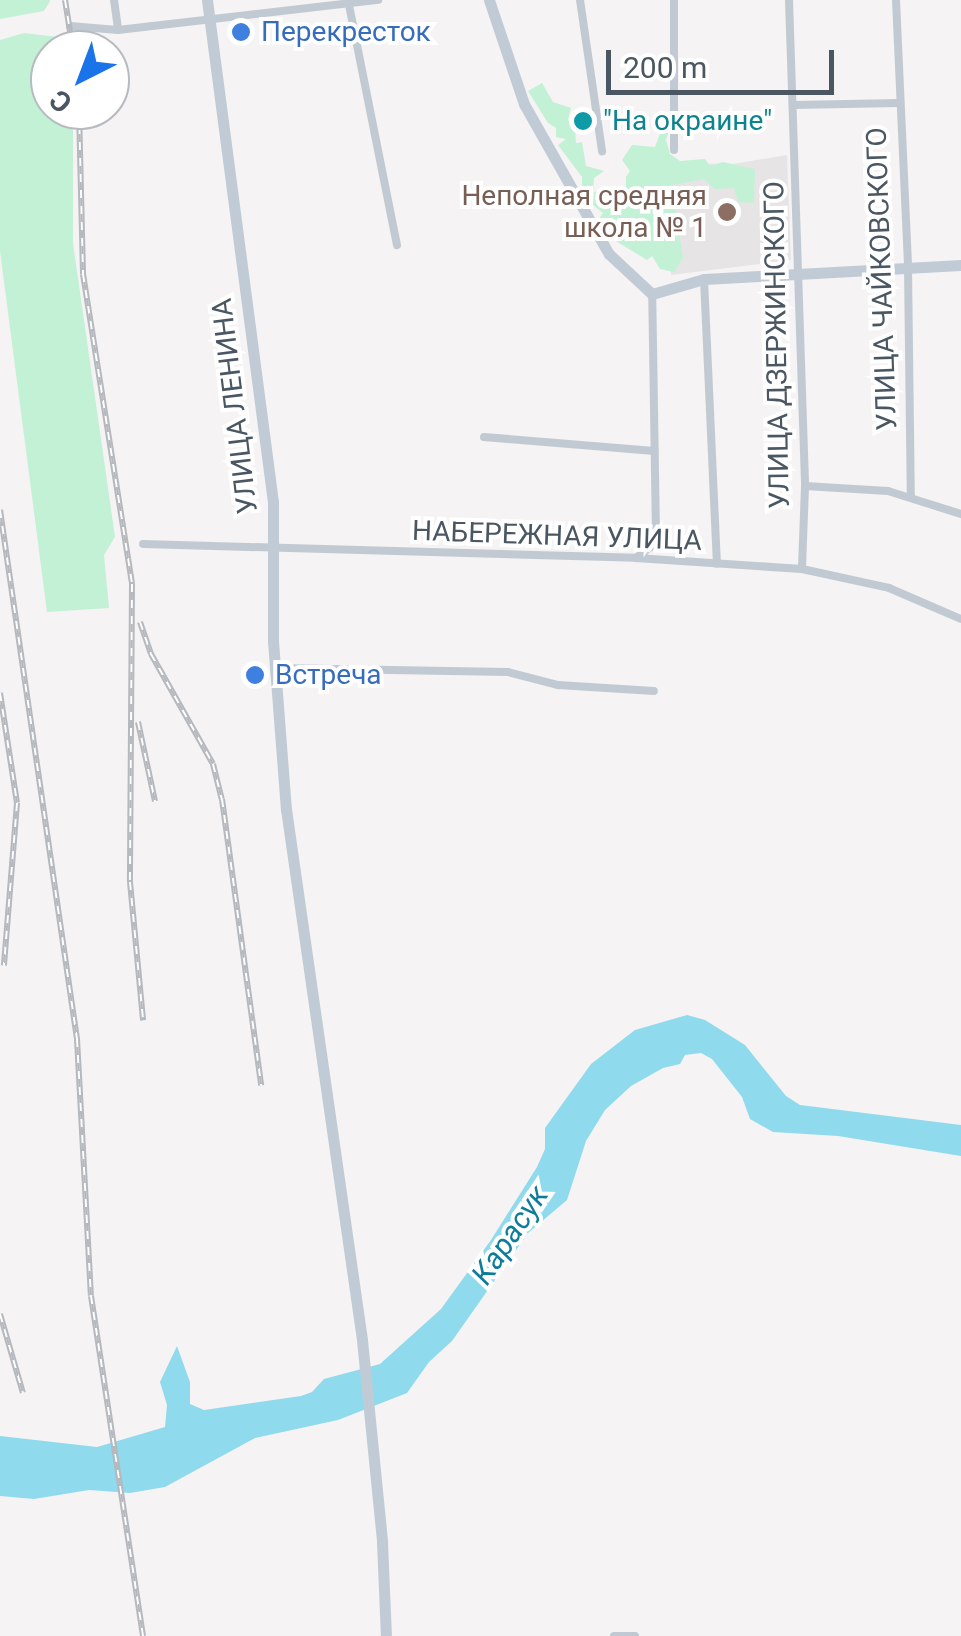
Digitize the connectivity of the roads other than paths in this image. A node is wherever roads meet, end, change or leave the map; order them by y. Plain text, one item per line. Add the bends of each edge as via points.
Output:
1 (114, 0) edge
2 (207, 0) edge
3 (378, 0) edge
4 (488, 0) edge
5 (580, 0) edge
6 (674, 0) edge
7 (789, 0) edge
8 (896, 0) edge
9 (348, 2) edge
10 (210, 20) junction
11 (70, 26) dead end
12 (118, 30) junction
13 (793, 104) junction
14 (899, 104) junction
15 (674, 150) dead end
16 (602, 151) dead end
17 (397, 245) dead end
18 (961, 265) edge
19 (908, 267) junction
20 (797, 273) junction
21 (704, 279) junction
22 (652, 294) junction
23 (484, 437) dead end
24 (654, 451) junction
25 (805, 486) junction
26 (911, 496) junction
27 (961, 514) edge
28 (143, 544) dead end
29 (274, 548) junction
30 (636, 558) junction
31 (716, 564) junction
32 (802, 569) junction
33 (961, 619) edge
34 (274, 668) junction
35 (654, 691) dead end
36 (386, 1636) edge
37 (614, 1636) edge
38 (634, 1636) edge

1 - 12 street
2 - 10 main road, УЛИЦА ЛЕНИНА
3 - 9 street
4 - 22 main road via 524,104 609,254
5 - 16 street
6 - 15 street
7 - 13 street, УЛИЦА ДЗЕРЖИНСКОГО
8 - 14 street, УЛИЦА ЧАЙКОВСКОГО
9 - 10 street
9 - 17 street
10 - 12 street
10 - 29 main road, УЛИЦА ЛЕНИНА
11 - 12 street
13 - 14 street
13 - 20 street, УЛИЦА ДЗЕРЖИНСКОГО
14 - 19 street, УЛИЦА ЧАЙКОВСКОГО
18 - 19 main road
19 - 20 main road
19 - 26 street, УЛИЦА ЧАЙКОВСКОГО
20 - 21 main road
20 - 25 street, УЛИЦА ДЗЕРЖИНСКОГО
21 - 22 main road
21 - 31 street
22 - 24 street
23 - 24 street
24 - 30 street via 656,536
25 - 26 street
25 - 32 street, УЛИЦА ДЗЕРЖИНСКОГО
26 - 27 street
28 - 29 street, НАБЕРЕЖНАЯ УЛИЦА
29 - 30 street, НАБЕРЕЖНАЯ УЛИЦА
29 - 34 main road, УЛИЦА ЛЕНИНА
30 - 31 street, НАБЕРЕЖНАЯ УЛИЦА
31 - 32 street, НАБЕРЕЖНАЯ УЛИЦА
32 - 33 street, НАБЕРЕЖНАЯ УЛИЦА via 889,588
34 - 35 street via 506,672 558,685
34 - 36 main road, УЛИЦА ЛЕНИНА via 286,809 362,1340
37 - 38 street

